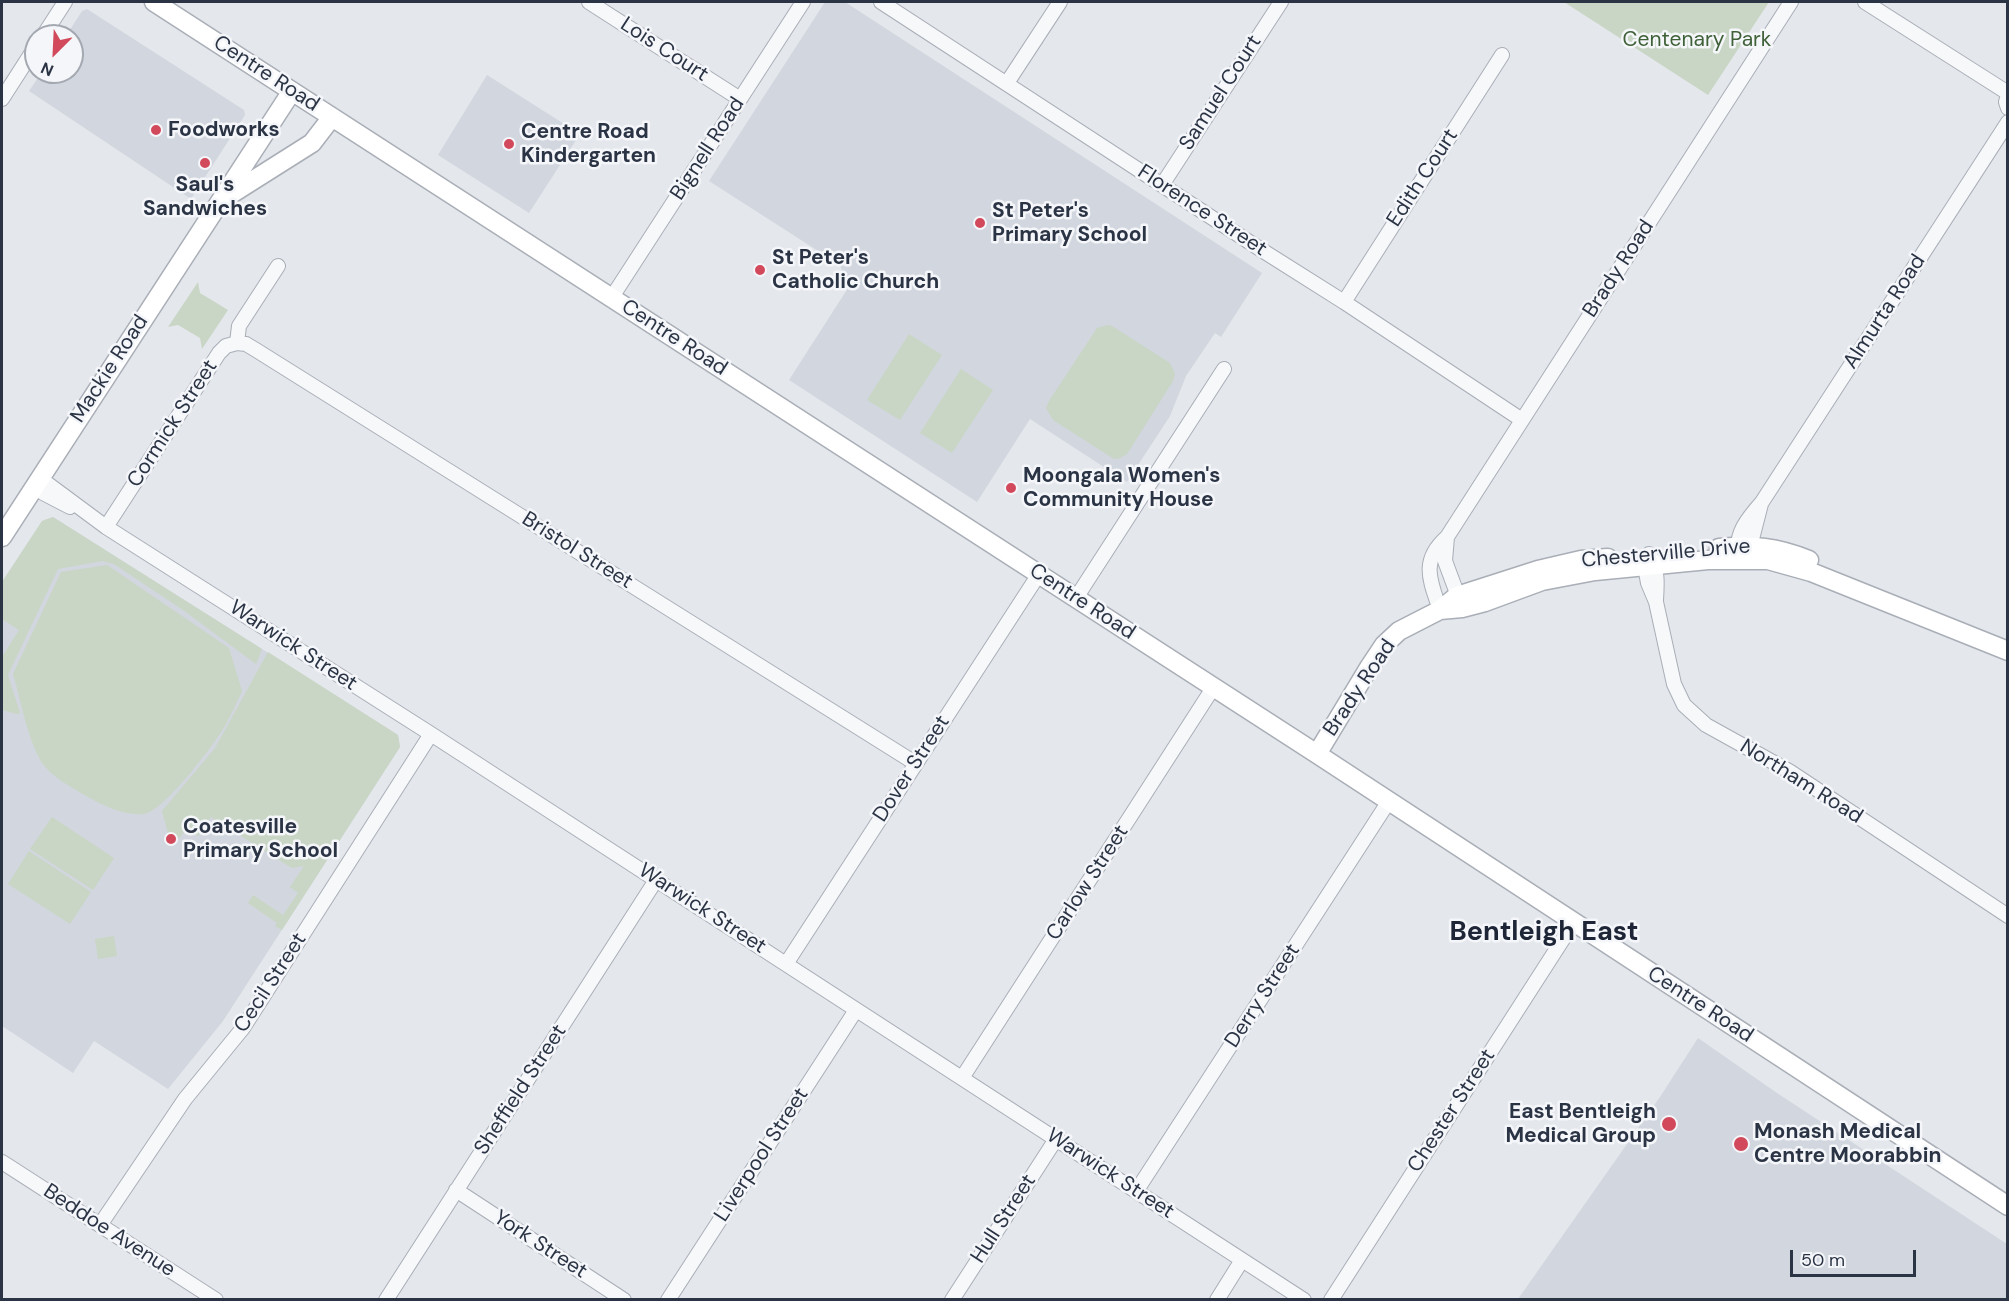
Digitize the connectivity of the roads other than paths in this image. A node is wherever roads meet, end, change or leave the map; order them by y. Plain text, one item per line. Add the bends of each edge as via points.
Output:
1 (65, 2) edge
2 (154, 2) edge
3 (589, 2) edge
4 (803, 2) edge
5 (881, 2) edge
6 (1060, 2) edge
7 (1281, 2) edge
8 (1791, 2) edge
9 (1865, 2) edge
10 (51, 24) edge
11 (1502, 55) dead end
12 (24, 65) edge
13 (1007, 83) junction
14 (292, 91) junction
15 (2007, 94) edge
16 (2, 99) edge
17 (740, 99) junction
18 (2007, 108) edge
19 (332, 117) junction
20 (2007, 122) edge
21 (1162, 186) junction
22 (219, 202) junction
23 (278, 266) dead end
24 (612, 297) junction
25 (1344, 302) junction
26 (237, 343) junction
27 (1224, 369) dead end
28 (1522, 420) junction
29 (37, 482) junction
30 (102, 524) junction
31 (2, 537) edge
32 (1447, 537) junction
33 (1742, 551) junction
34 (1650, 562) junction
35 (1039, 574) junction
36 (1076, 598) junction
37 (1460, 602) junction
38 (1440, 610) junction
39 (2007, 640) edge
40 (2007, 651) edge
41 (1213, 688) junction
42 (431, 734) junction
43 (1317, 754) junction
44 (915, 763) junction
45 (1389, 801) junction
46 (656, 880) junction
47 (2007, 916) edge
48 (1574, 922) junction
49 (786, 964) junction
50 (856, 1010) junction
51 (962, 1078) junction
52 (1056, 1139) junction
53 (2, 1162) edge
54 (456, 1190) junction
55 (1137, 1190) junction
56 (2007, 1206) edge
57 (100, 1225) junction
58 (1242, 1260) junction
59 (216, 1299) edge
60 (386, 1299) edge
61 (624, 1299) edge
62 (668, 1299) edge
63 (952, 1299) edge
64 (1217, 1299) edge
65 (1304, 1299) edge
66 (1331, 1299) edge

1 - 10 street
2 - 14 main road, Centre Road
3 - 17 street, Lois Court
4 - 17 street, Bignell Road
5 - 13 street, Florence Street
6 - 13 street
7 - 21 street, Samuel Court
8 - 28 street, Brady Road
9 - 15 street
11 - 25 street, Edith Court
12 - 16 street
13 - 21 street, Florence Street
14 - 19 main road, Centre Road
14 - 22 main road, Mackie Road
15 - 18 street
17 - 24 street, Bignell Road
19 - 22 main road, Mackie Road via 312,143
19 - 24 main road, Centre Road
20 - 33 street, Almurta Road via 1744,525 1739,535
21 - 25 street, Florence Street
22 - 29 main road, Mackie Road
23 - 26 street, Cormick Street via 239,326
24 - 35 main road, Centre Road
25 - 28 street, Florence Street
26 - 30 street, Cormick Street via 219,353
26 - 44 street, Bristol Street via 256,350
27 - 36 street
28 - 32 street, Brady Road
29 - 30 street, Warwick Street via 48,484
29 - 31 main road, Mackie Road
30 - 42 street, Warwick Street
32 - 37 street via 1445,561
32 - 38 street, Brady Road via 1433,553 1429,566
33 - 34 main road, Chesterville Drive
33 - 39 main road, Chesterville Drive via 1780,549
33 - 40 main road, Chesterville Drive via 1811,572
34 - 37 main road, Chesterville Drive via 1542,581
34 - 47 street, Northam Road via 1658,583 1656,602 1674,684 1691,712 1706,725 1806,782
35 - 36 main road, Centre Road
35 - 44 street, Dover Street
36 - 41 main road, Centre Road
37 - 38 main road, Brady Road
38 - 43 main road, Brady Road via 1408,625 1384,645
41 - 43 main road, Centre Road
41 - 51 street, Carlow Street
42 - 46 street, Warwick Street
42 - 57 street, Cecil Street via 243,1028 185,1099
43 - 45 main road, Centre Road
44 - 49 street, Dover Street
45 - 48 main road, Centre Road
45 - 55 street, Derry Street
46 - 49 street, Warwick Street
46 - 54 street, Sheffield Street
48 - 56 main road, Centre Road
48 - 66 street, Chester Street
49 - 50 street, Warwick Street
50 - 51 street, Warwick Street
50 - 62 street, Liverpool Street
51 - 52 street, Warwick Street
52 - 55 street, Warwick Street
52 - 63 street, Hull Street
53 - 57 street, Beddoe Avenue
54 - 60 street, Sheffield Street
54 - 61 street, York Street
55 - 58 street, Warwick Street
57 - 59 street, Beddoe Avenue
58 - 64 street
58 - 65 street, Warwick Street

